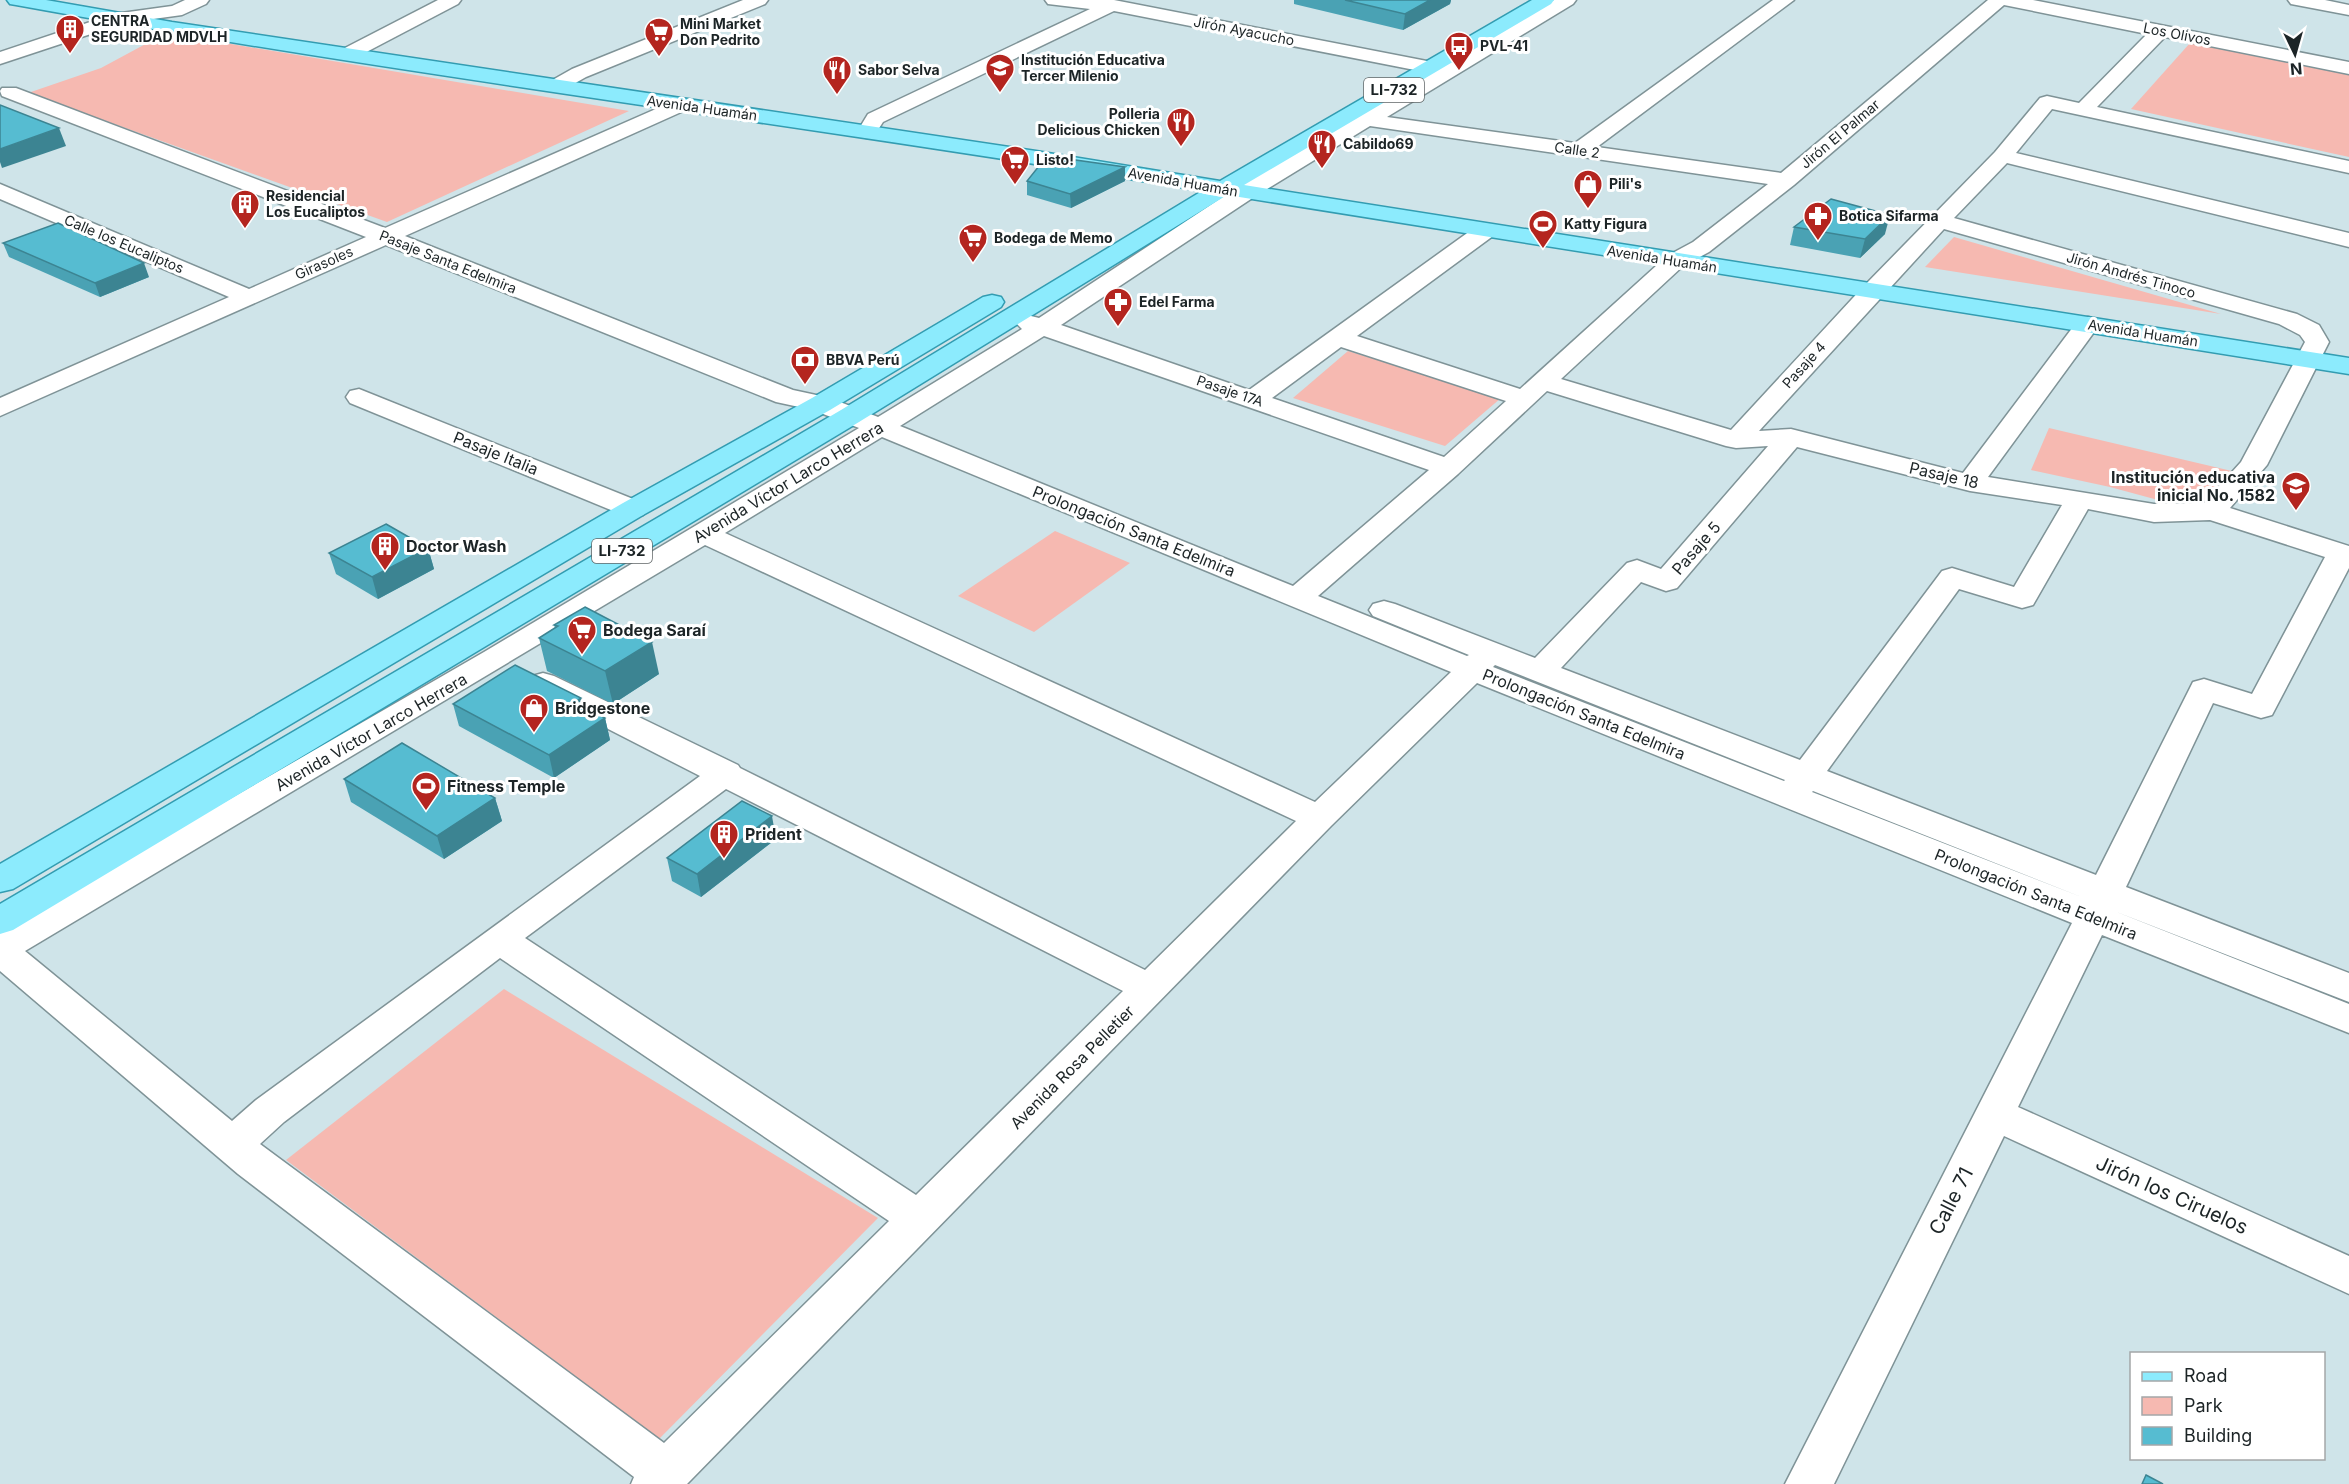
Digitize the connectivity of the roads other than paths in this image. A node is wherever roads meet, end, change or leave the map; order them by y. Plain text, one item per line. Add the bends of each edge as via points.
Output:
1 (16, 0) edge
2 (105, 0) edge
3 (200, 0) edge
4 (452, 0) edge
5 (759, 0) edge
6 (1054, 0) edge
7 (1545, 0) edge
8 (1567, 0) edge
9 (1785, 0) edge
10 (2000, 0) edge
11 (2006, 0) edge
12 (2297, 0) edge
13 (1116, 2) edge
14 (2349, 10) edge
15 (176, 11) junction
16 (121, 18) junction
17 (2161, 30) junction
18 (373, 42) junction
19 (1428, 44) dead end
20 (348, 54) junction
21 (0, 58) edge
22 (1399, 61) junction
23 (1432, 68) junction
24 (2349, 68) edge
25 (579, 73) junction
26 (1369, 79) dead end
27 (556, 86) junction
28 (9, 92) dead end
29 (681, 105) junction
30 (2083, 110) junction
31 (1368, 120) junction
32 (871, 125) junction
33 (1579, 150) junction
34 (2002, 156) junction
35 (2349, 167) edge
36 (1786, 180) junction
37 (1227, 181) junction
38 (0, 190) edge
39 (1939, 221) junction
40 (1125, 224) junction
41 (1485, 231) junction
42 (1152, 233) junction
43 (384, 236) junction
44 (2349, 240) edge
45 (1701, 247) junction
46 (1675, 261) junction
47 (1027, 280) junction
48 (1880, 284) junction
49 (1055, 290) junction
50 (248, 297) junction
51 (1011, 316) junction
52 (2088, 324) junction
53 (1042, 327) junction
54 (1338, 338) junction
55 (2349, 346) edge
56 (2312, 350) junction
57 (2349, 366) edge
58 (0, 379) edge
59 (1532, 390) junction
60 (32, 394) junction
61 (359, 397) dead end
62 (1254, 399) junction
63 (0, 408) edge
64 (859, 411) junction
65 (1791, 437) junction
66 (1736, 440) junction
67 (1448, 468) junction
68 (1970, 483) junction
69 (2080, 499) junction
70 (633, 509) junction
71 (2212, 511) junction
72 (702, 533) junction
73 (2345, 554) edge
74 (1306, 591) junction
75 (480, 652) junction
76 (1482, 661) junction
77 (1540, 670) junction
78 (726, 773) junction
79 (1798, 786) junction
80 (1319, 818) junction
81 (0, 880) edge
82 (2099, 905) junction
83 (0, 921) edge
84 (499, 939) junction
85 (0, 950) edge
86 (1149, 988) junction
87 (2349, 988) edge
88 (2349, 1018) edge
89 (1995, 1114) junction
90 (234, 1144) junction
91 (921, 1220) junction
92 (2349, 1275) edge
93 (661, 1479) edge
94 (1809, 1484) edge

1 - 16 main road, Avenida Huamán
2 - 15 main road, Avenida Huamán
3 - 15 street
4 - 18 street
5 - 25 street
6 - 13 street, Jirón Ayacucho
7 - 23 main road, Avenida Víctor Larco Herrera / LI-732
8 - 31 street, Avenida Víctor Larco Herrera
9 - 33 street
10 - 36 street, Jirón El Palmar
11 - 17 street, Los Olivos
12 - 14 street
13 - 22 street, Jirón Ayacucho
13 - 32 street
15 - 16 street
15 - 18 main road, Avenida Huamán
16 - 20 main road, Avenida Huamán
16 - 21 street
17 - 24 street, Los Olivos
17 - 30 street
18 - 20 street
18 - 25 main road, Avenida Huamán
19 - 22 main road, LI-732
20 - 27 main road, Avenida Huamán
22 - 23 street, Jirón Ayacucho
22 - 26 main road, LI-732
23 - 37 main road, Avenida Víctor Larco Herrera / LI-732
25 - 27 street
25 - 32 main road, Avenida Huamán
27 - 29 main road, Avenida Huamán
28 - 43 street, Pasaje Santa Edelmira
29 - 32 main road, Avenida Huamán
29 - 43 street, Girasoles
30 - 34 street, Pasaje 4 via 2047,102
30 - 35 street
31 - 33 street, Calle 2
31 - 37 street, Avenida Víctor Larco Herrera
32 - 37 main road, Avenida Huamán
33 - 36 street, Calle 2
34 - 39 street, Pasaje 4
34 - 44 street
36 - 45 street, Jirón El Palmar
37 - 40 main road, Avenida Víctor Larco Herrera / LI-732
37 - 41 main road, Avenida Huamán
37 - 42 main road, Avenida Víctor Larco Herrera / LI-732
37 - 45 main road, Avenida Huamán
37 - 53 street, Avenida Víctor Larco Herrera
38 - 50 street, Calle los Eucaliptos
39 - 48 street, Pasaje 4
39 - 56 street, Jirón Andrés Tinoco via 2288,319 2310,330
40 - 42 main road
40 - 47 main road, Avenida Víctor Larco Herrera / LI-732
41 - 46 main road, Avenida Huamán
41 - 54 street
42 - 49 main road, Avenida Víctor Larco Herrera / LI-732
43 - 50 street, Girasoles
43 - 64 street, Pasaje Santa Edelmira via 785,396
45 - 46 street, Jirón El Palmar
45 - 48 main road, Avenida Huamán
46 - 48 main road, Avenida Huamán
46 - 59 street
47 - 49 main road
47 - 64 main road, Avenida Víctor Larco Herrera / LI-732
48 - 52 main road, Avenida Huamán
48 - 56 main road, Avenida Huamán
48 - 66 street, Pasaje 4
49 - 51 main road, Avenida Víctor Larco Herrera / LI-732
50 - 60 street, Girasoles
51 - 53 street, Pasaje 17A
51 - 64 main road, Avenida Víctor Larco Herrera / LI-732
52 - 56 main road, Avenida Huamán
52 - 68 street
53 - 62 street, Pasaje 17A
53 - 64 street, Avenida Víctor Larco Herrera
54 - 59 street, Pasaje 18
54 - 62 street
55 - 56 main road, Avenida Huamán
56 - 57 main road, Avenida Huamán
56 - 71 street via 2253,465
58 - 60 street
59 - 66 street, Pasaje 18
59 - 67 street
60 - 63 street, Girasoles
61 - 70 street, Pasaje Italia
62 - 67 street, Pasaje 17A
64 - 70 main road, Avenida Víctor Larco Herrera / LI-732
64 - 72 street, Avenida Víctor Larco Herrera
64 - 74 street, Prolongación Santa Edelmira
64 - 75 main road, Avenida Víctor Larco Herrera / LI-732
65 - 66 street, Pasaje 18
65 - 68 street, Pasaje 18
65 - 77 street, Pasaje 5 via 1666,582 1637,569
67 - 74 street
68 - 69 street, Pasaje 18
69 - 71 street, Pasaje 18 via 2154,513
69 - 79 street via 2022,598 1952,577
70 - 81 main road, Avenida Víctor Larco Herrera / LI-732
71 - 73 street, Pasaje 18
72 - 75 street, Avenida Víctor Larco Herrera
72 - 80 street
73 - 82 street, Calle 71 via 2261,708 2204,689
74 - 76 street, Prolongación Santa Edelmira
75 - 78 street
75 - 83 main road, Avenida Víctor Larco Herrera / LI-732
75 - 85 street, Avenida Víctor Larco Herrera
76 - 77 street, Prolongación Santa Edelmira
76 - 79 street, Prolongación Santa Edelmira
76 - 80 street, Avenida Rosa Pelletier
77 - 79 street, Prolongación Santa Edelmira
78 - 84 street
78 - 86 street
79 - 82 street, Prolongación Santa Edelmira
80 - 86 street, Avenida Rosa Pelletier
82 - 87 street, Prolongación Santa Edelmira
82 - 88 street, Prolongación Santa Edelmira
82 - 89 street, Calle 71
84 - 90 street via 270,1111
84 - 91 street
85 - 90 street
86 - 91 street, Avenida Rosa Pelletier
89 - 92 street, Jirón los Ciruelos
89 - 94 street, Calle 71
90 - 93 street
91 - 93 street, Avenida Rosa Pelletier

